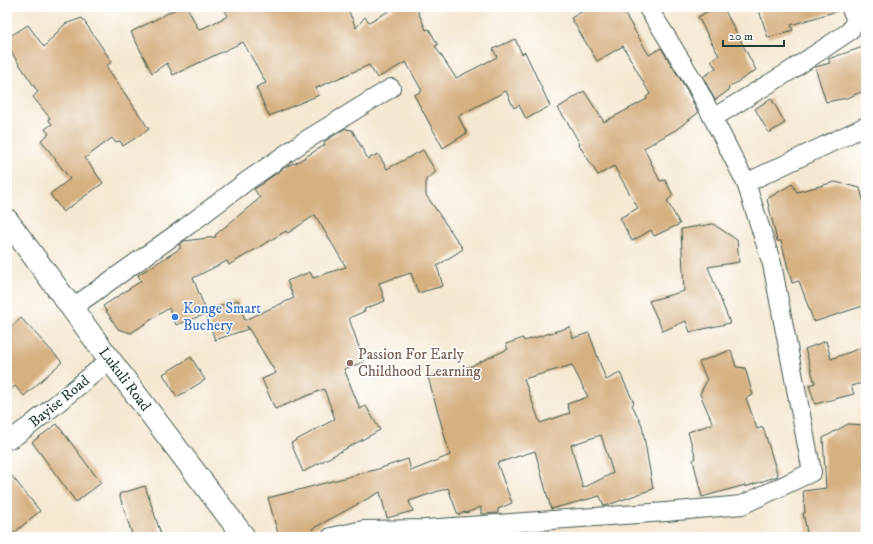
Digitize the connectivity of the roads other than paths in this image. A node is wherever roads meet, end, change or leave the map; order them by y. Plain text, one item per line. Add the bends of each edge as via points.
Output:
1 (647, 7) edge
2 (850, 7) edge
3 (391, 88) dead end
4 (713, 118) junction
5 (866, 126) edge
6 (746, 183) junction
7 (7, 221) edge
8 (72, 308) junction
9 (110, 360) junction
10 (7, 440) edge
11 (244, 537) edge
12 (331, 537) edge

1 - 4 street via 696,85
2 - 4 street via 856,19 850,31
3 - 8 street via 253,176
4 - 6 street
5 - 6 street
6 - 12 street via 772,264 812,472 742,505 425,529 363,530
7 - 8 street, Lukuli Road
8 - 9 street, Lukuli Road
9 - 10 street, Bayise Road via 32,424
9 - 11 street, Lukuli Road

